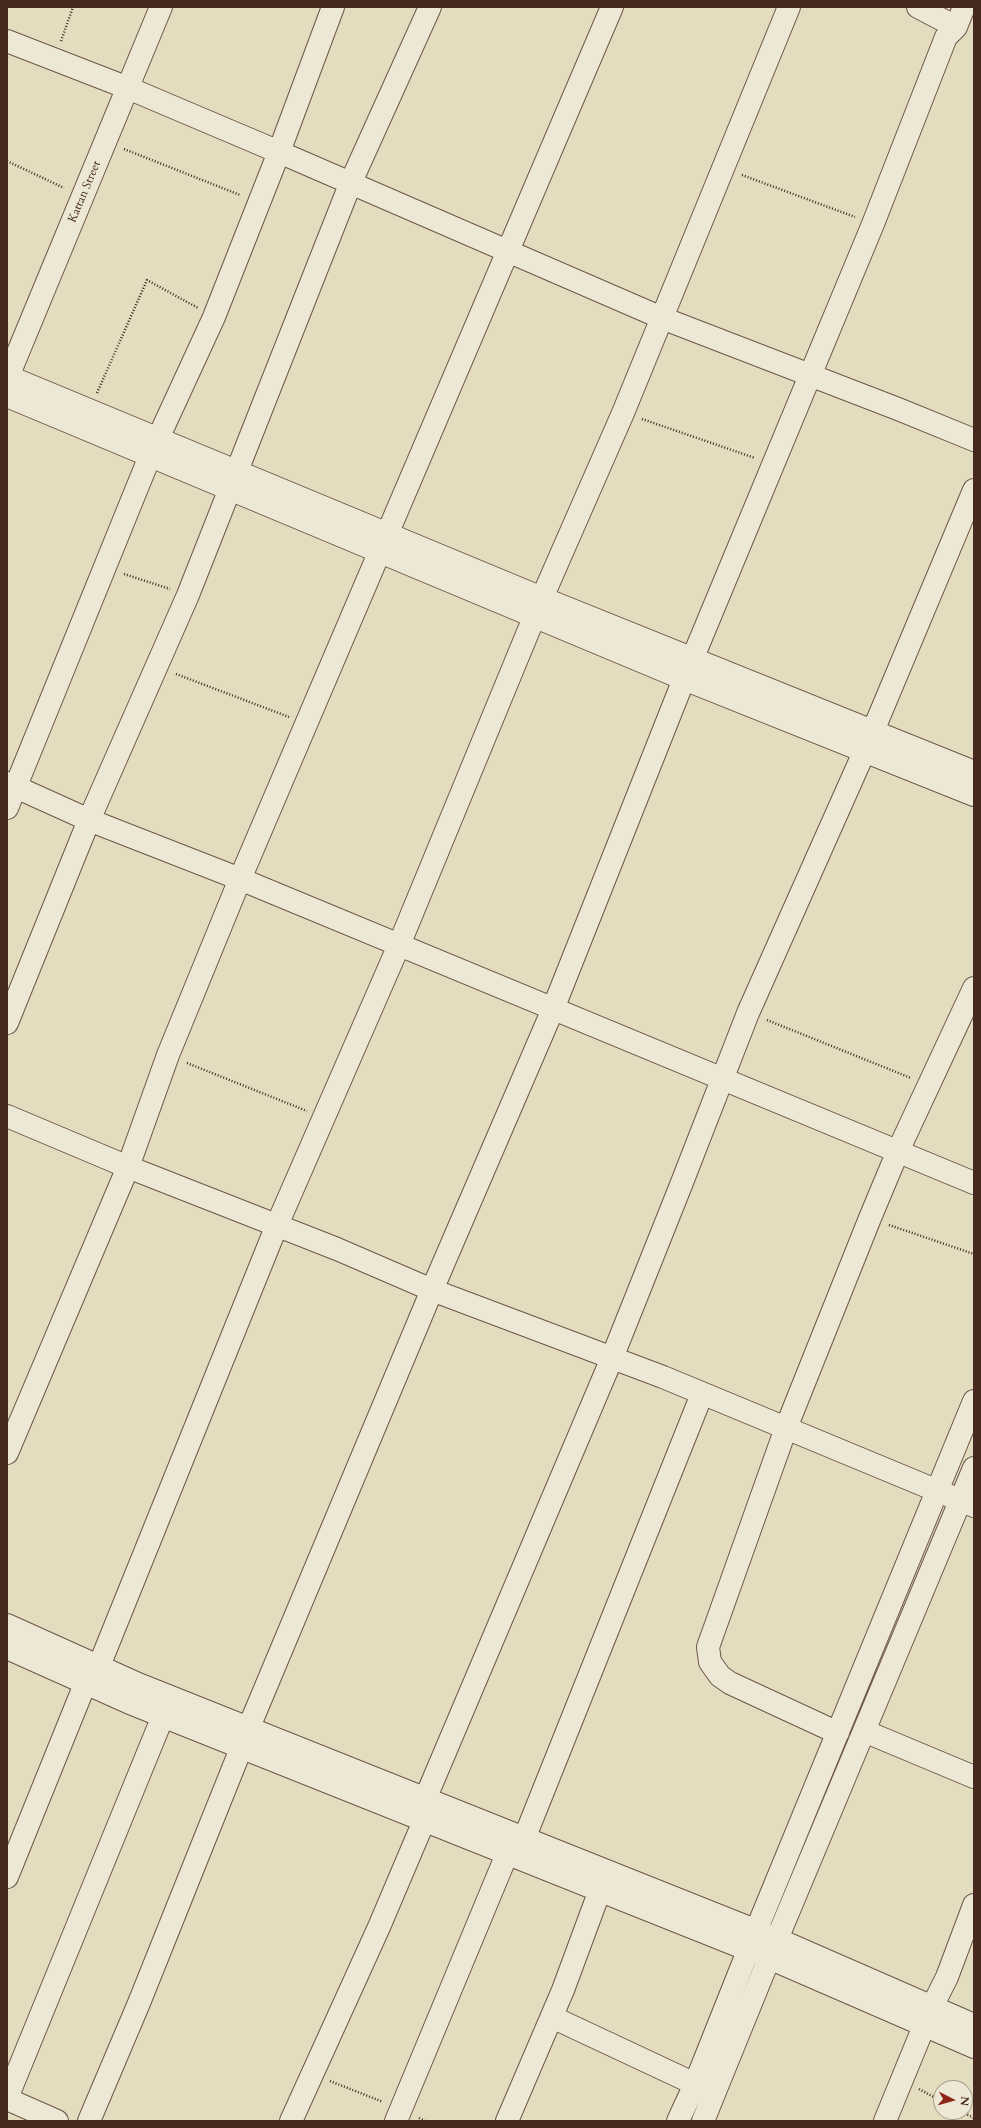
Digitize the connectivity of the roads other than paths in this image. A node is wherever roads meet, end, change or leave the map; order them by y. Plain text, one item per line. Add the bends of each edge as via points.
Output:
1 (161, 7) edge
2 (333, 7) edge
3 (430, 7) edge
4 (612, 7) edge
5 (789, 7) edge
6 (918, 7) edge
7 (964, 7) edge
8 (956, 28) junction
9 (7, 41) edge
10 (128, 88) junction
11 (279, 152) junction
12 (351, 182) junction
13 (508, 250) junction
14 (662, 318) junction
15 (809, 375) junction
16 (7, 382) edge
17 (974, 440) edge
18 (154, 448) junction
19 (236, 470) junction
20 (228, 490) junction
21 (974, 490) edge
22 (388, 534) junction
23 (380, 554) junction
24 (538, 607) junction
25 (694, 659) junction
26 (684, 679) junction
27 (869, 741) junction
28 (974, 772) edge
29 (12, 785) edge
30 (974, 795) edge
31 (7, 808) edge
32 (89, 820) junction
33 (240, 879) junction
34 (399, 945) junction
35 (974, 988) edge
36 (553, 1009) junction
37 (7, 1023) edge
38 (722, 1079) junction
39 (7, 1116) edge
40 (898, 1151) junction
41 (128, 1167) junction
42 (974, 1182) edge
43 (277, 1225) junction
44 (432, 1290) junction
45 (612, 1358) junction
46 (702, 1394) junction
47 (974, 1400) edge
48 (786, 1428) junction
49 (7, 1453) edge
50 (974, 1468) edge
51 (938, 1490) junction
52 (968, 1503) edge
53 (7, 1626) edge
54 (9, 1655) edge
55 (99, 1666) junction
56 (86, 1684) junction
57 (163, 1716) junction
58 (864, 1731) junction
59 (838, 1733) junction
60 (245, 1737) junction
61 (321, 1767) junction
62 (974, 1777) edge
63 (426, 1797) junction
64 (424, 1820) junction
65 (524, 1839) junction
66 (507, 1854) junction
67 (7, 1877) edge
68 (600, 1890) junction
69 (974, 1905) edge
70 (752, 1940) junction
71 (773, 1948) junction
72 (552, 2016) junction
73 (928, 2016) junction
74 (974, 2025) edge
75 (974, 2047) edge
76 (695, 2084) junction
77 (7, 2099) edge
78 (398, 2115) edge
79 (708, 2119) edge
80 (57, 2121) edge
81 (88, 2121) edge
82 (292, 2121) edge
83 (507, 2121) edge
84 (678, 2121) edge
85 (886, 2121) edge

1 - 10 street, Kattan Street
2 - 11 street
3 - 12 street
4 - 13 street
5 - 14 street
6 - 8 street
7 - 8 street
8 - 15 street via 946,37 873,224
9 - 10 street
10 - 11 street
10 - 16 street, Kattan Street
11 - 12 street
11 - 18 street via 214,317
12 - 13 street
12 - 19 street
13 - 14 street
13 - 22 street
14 - 15 street
14 - 24 street
15 - 17 street
15 - 25 street
16 - 18 street
16 - 18 street via 89,410
18 - 19 street
18 - 20 street
18 - 29 street
19 - 20 street
19 - 22 street
20 - 23 street
20 - 32 street via 188,595
21 - 27 street
22 - 23 street
22 - 24 street
23 - 24 street
23 - 33 street
24 - 25 street
24 - 26 street
24 - 34 street
25 - 26 street
25 - 27 street
26 - 27 street
26 - 36 street
27 - 28 street
27 - 30 street
27 - 38 street via 748,1012
29 - 31 street
29 - 32 street
32 - 33 street
32 - 37 street
33 - 34 street
33 - 41 street via 168,1055
34 - 36 street
34 - 43 street
35 - 40 street
36 - 38 street
36 - 44 street
38 - 40 street
38 - 45 street
39 - 41 street
40 - 42 street
40 - 48 street
41 - 43 street
41 - 49 street
43 - 44 street
43 - 55 street
44 - 45 street
44 - 60 street
45 - 46 street
45 - 63 street
46 - 48 street
46 - 65 street
47 - 51 street
48 - 51 street
48 - 59 street via 708,1647 710,1662 720,1676 730,1683
50 - 52 street
51 - 52 street
51 - 59 street
52 - 58 street
53 - 55 street
54 - 56 street
55 - 60 street
56 - 57 street
56 - 67 street
57 - 60 street
57 - 77 street
58 - 62 street
58 - 71 street
59 - 70 street
60 - 61 street
60 - 81 street via 139,2003
61 - 63 street
61 - 64 street
63 - 65 street
64 - 66 street
64 - 82 street
65 - 70 street
66 - 68 street
66 - 78 street
68 - 70 street
68 - 72 street
69 - 73 street via 947,1977
70 - 71 street
70 - 76 street
71 - 73 street
71 - 79 street
72 - 76 street
72 - 83 street
73 - 74 street
73 - 75 street
73 - 85 street
76 - 84 street
77 - 80 street

